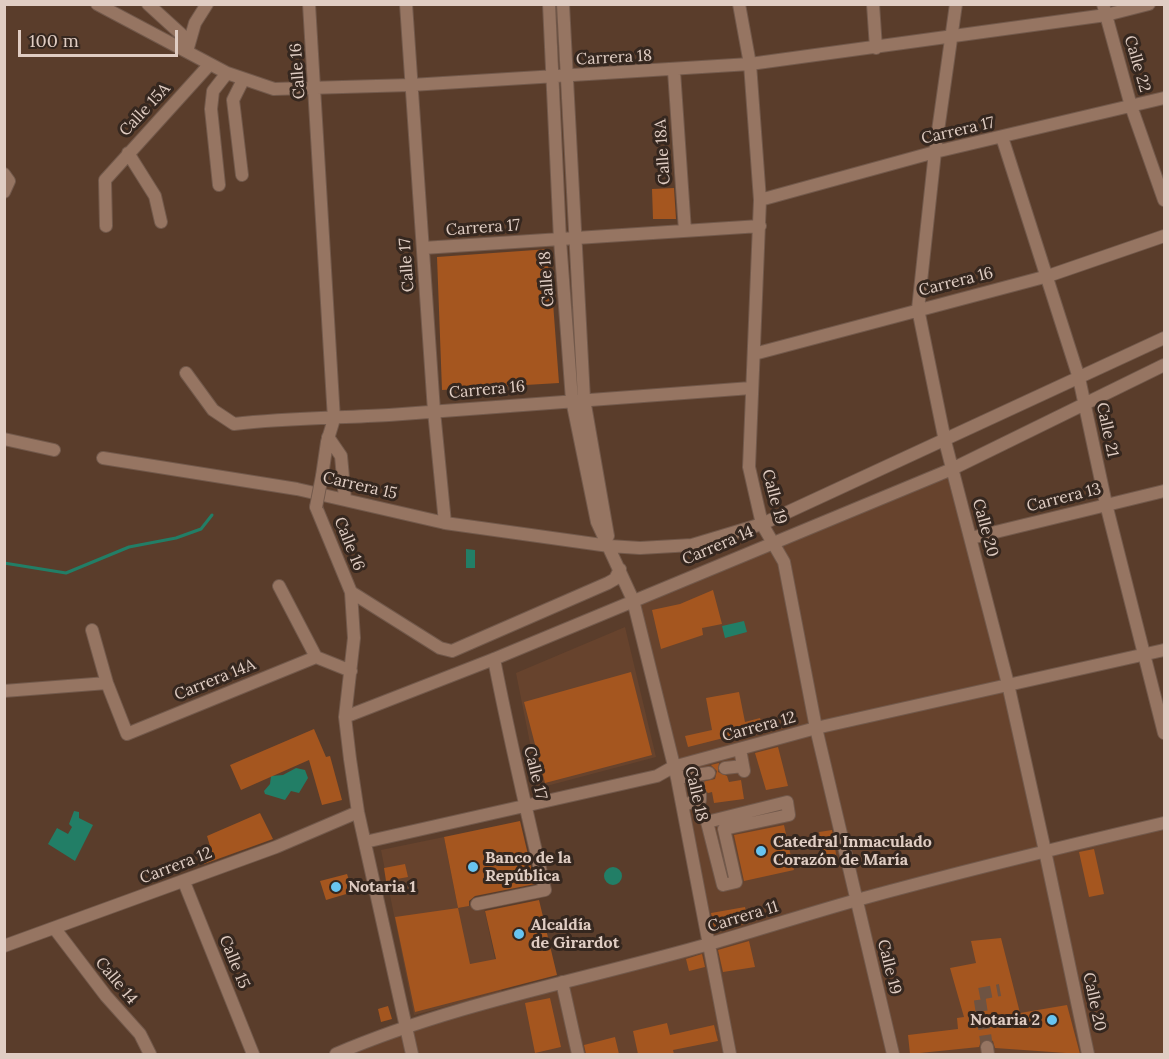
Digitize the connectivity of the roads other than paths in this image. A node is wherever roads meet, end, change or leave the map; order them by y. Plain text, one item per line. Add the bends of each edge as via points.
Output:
1 (97, 4) edge
2 (207, 4) edge
3 (309, 4) edge
4 (406, 4) edge
5 (549, 4) edge
6 (563, 4) edge
7 (739, 4) edge
8 (873, 4) edge
9 (956, 4) edge
10 (1149, 4) edge
11 (150, 5) edge
12 (1104, 10) edge
13 (953, 36) junction
14 (876, 48) junction
15 (185, 50) junction
16 (210, 64) junction
17 (750, 64) junction
18 (674, 71) junction
19 (227, 73) junction
20 (567, 76) junction
21 (553, 77) junction
22 (243, 80) junction
23 (411, 85) junction
24 (316, 88) junction
25 (1164, 98) edge
26 (1131, 106) junction
27 (1002, 137) junction
28 (935, 152) junction
29 (128, 153) junction
30 (242, 175) dead end
31 (6, 176) edge
32 (219, 185) dead end
33 (4, 192) edge
34 (760, 200) junction
35 (1164, 200) edge
36 (161, 222) dead end
37 (106, 226) dead end
38 (760, 226) junction
39 (685, 231) junction
40 (1164, 236) edge
41 (574, 239) junction
42 (560, 240) junction
43 (423, 248) junction
44 (1048, 276) junction
45 (918, 309) junction
46 (1164, 338) edge
47 (754, 354) junction
48 (1164, 365) edge
49 (186, 373) dead end
50 (1079, 378) junction
51 (751, 388) junction
52 (578, 399) junction
53 (1085, 405) junction
54 (434, 411) junction
55 (334, 419) junction
56 (328, 437) junction
57 (4, 439) edge
58 (945, 441) junction
59 (54, 450) dead end
60 (103, 458) dead end
61 (952, 469) junction
62 (1164, 491) edge
63 (345, 499) junction
64 (1106, 504) junction
65 (445, 523) junction
66 (762, 524) junction
67 (971, 538) junction
68 (771, 542) junction
69 (609, 546) junction
70 (620, 569) junction
71 (279, 586) dead end
72 (351, 591) junction
73 (633, 600) junction
74 (92, 630) dead end
75 (1164, 650) edge
76 (1145, 656) junction
77 (316, 657) junction
78 (494, 659) junction
79 (351, 671) junction
80 (107, 683) junction
81 (1008, 684) junction
82 (4, 691) edge
83 (345, 717) junction
84 (816, 728) junction
85 (1164, 733) edge
86 (740, 749) junction
87 (725, 768) dead end
88 (675, 773) junction
89 (700, 776) dead end
90 (700, 794) dead end
91 (526, 805) junction
92 (683, 805) junction
93 (358, 812) junction
94 (1164, 823) edge
95 (365, 842) junction
96 (1046, 850) junction
97 (184, 882) junction
98 (736, 882) joint
99 (856, 900) junction
100 (477, 904) dead end
101 (55, 929) junction
102 (708, 945) junction
103 (4, 946) edge
104 (562, 982) junction
105 (406, 1026) junction
106 (150, 1054) edge
107 (254, 1054) edge
108 (336, 1054) edge
109 (412, 1054) edge
110 (578, 1054) edge
111 (730, 1054) edge
112 (893, 1054) edge
113 (1088, 1054) edge

1 - 15 street, Carrera 18
2 - 15 street via 195,22
3 - 24 street, Calle 16
4 - 23 street, Calle 17
5 - 21 street, Calle 18
6 - 20 street, Calle 18
7 - 17 street, Calle 19
8 - 14 street
9 - 13 street, Calle 20
10 - 12 street, Carrera 18
11 - 15 street via 182,35
12 - 13 street, Carrera 18
12 - 26 street, Calle 22
13 - 14 street, Carrera 18
13 - 28 street, Calle 20
14 - 17 street, Carrera 18
15 - 16 street, Carrera 18
16 - 19 street, Carrera 18
16 - 29 street, Calle 15A
17 - 18 street, Carrera 18
17 - 34 street, Calle 19
18 - 20 street, Carrera 18
18 - 39 street, Calle 18A
19 - 22 street, Carrera 18
19 - 32 street via 213,91 211,109
20 - 21 street, Carrera 18
20 - 41 street, Calle 18
21 - 23 street, Carrera 18
21 - 42 street, Calle 18
22 - 24 street, Carrera 18 via 274,89
22 - 30 street via 233,100
23 - 24 street, Carrera 18
23 - 43 street, Calle 17
24 - 55 street, Calle 16
25 - 26 street, Carrera 17
26 - 27 street, Carrera 17
26 - 35 street, Calle 22
27 - 28 street, Carrera 17
27 - 44 street, Calle 21
28 - 34 street, Carrera 17
28 - 45 street, Calle 20
29 - 36 street via 155,196
29 - 37 street, Calle 15A via 105,180
31 - 33 street via 9,185
34 - 38 street, Calle 19
38 - 39 street, Carrera 17
38 - 47 street, Calle 19
39 - 41 street, Carrera 17
40 - 44 street, Carrera 16
41 - 42 street, Carrera 17
41 - 52 street, Calle 18
42 - 43 street, Carrera 17
42 - 52 street, Calle 18
43 - 54 street, Calle 17
44 - 45 street, Carrera 16
44 - 50 street, Calle 21
45 - 47 street, Carrera 16
45 - 58 street, Calle 20
46 - 50 street, Carrera 14
47 - 51 street, Calle 19
48 - 53 street, Carrera 14
49 - 55 street, Carrera 16 via 213,410 234,424 288,417
50 - 53 street, Calle 21
50 - 58 street, Carrera 14
51 - 52 street, Carrera 16
51 - 66 street, Calle 19 via 749,467
52 - 54 street, Carrera 16
52 - 69 street, Calle 18
53 - 61 street, Carrera 14
53 - 64 street, Calle 21
54 - 55 street, Carrera 16
54 - 65 street, Calle 17
55 - 56 street, Calle 16
56 - 63 street via 341,456
56 - 72 street, Calle 16, bridge via 316,507
57 - 59 street
58 - 61 street, Calle 20
58 - 66 street, Carrera 14
60 - 63 street, Carrera 15
61 - 67 street, Calle 20
61 - 68 street, Carrera 14
62 - 64 street, Carrera 13
63 - 65 street, Carrera 15
64 - 67 street, Carrera 13
64 - 76 street, Calle 21
65 - 69 street, Carrera 15
66 - 68 street, Calle 19
66 - 69 street, Carrera 14 via 692,545
67 - 81 street, Calle 20
68 - 73 street, Carrera 14
68 - 84 street, Calle 19 via 783,562
69 - 70 street, Calle 18
70 - 72 street via 609,583 452,651 440,648
70 - 73 street, Calle 18
71 - 77 street
72 - 79 street, Calle 16
73 - 78 street, Carrera 14
73 - 88 street, Calle 18
74 - 80 street
75 - 76 street, Carrera 12
76 - 81 street, Carrera 12
76 - 85 street, Calle 21
77 - 79 street
77 - 80 street, Carrera 14A via 127,734
78 - 83 street, Carrera 14
78 - 91 street, Calle 17
79 - 83 street, Calle 16
80 - 82 street
81 - 84 street, Carrera 12
81 - 96 street, Calle 20
83 - 93 street, Calle 16
84 - 86 street, Carrera 12
84 - 99 street, Calle 19
86 - 87 street via 744,768
86 - 88 street, Carrera 12
88 - 89 street
88 - 91 street, Carrera 12
88 - 92 street, Calle 18
90 - 92 street via 700,800
91 - 95 street, Carrera 12
91 - 100 street, Calle 17 via 545,890
92 - 102 street, Calle 18
93 - 95 street, Calle 16
93 - 97 street, Carrera 12
94 - 96 street, Carrera 11
95 - 105 street, Calle 16
96 - 99 street, Carrera 11
96 - 113 street, Calle 20
97 - 101 street, Carrera 12
97 - 107 street, Calle 15
98 - 98 street via 723,885 707,822 787,802 789,815 724,829
99 - 102 street, Carrera 11
99 - 112 street, Calle 19
101 - 103 street, Carrera 12
101 - 106 street, Calle 14 via 140,1034
102 - 104 street, Carrera 11
102 - 111 street, Calle 18
104 - 105 street, Carrera 11
104 - 110 street
105 - 108 street, Carrera 11
105 - 109 street, Calle 16

